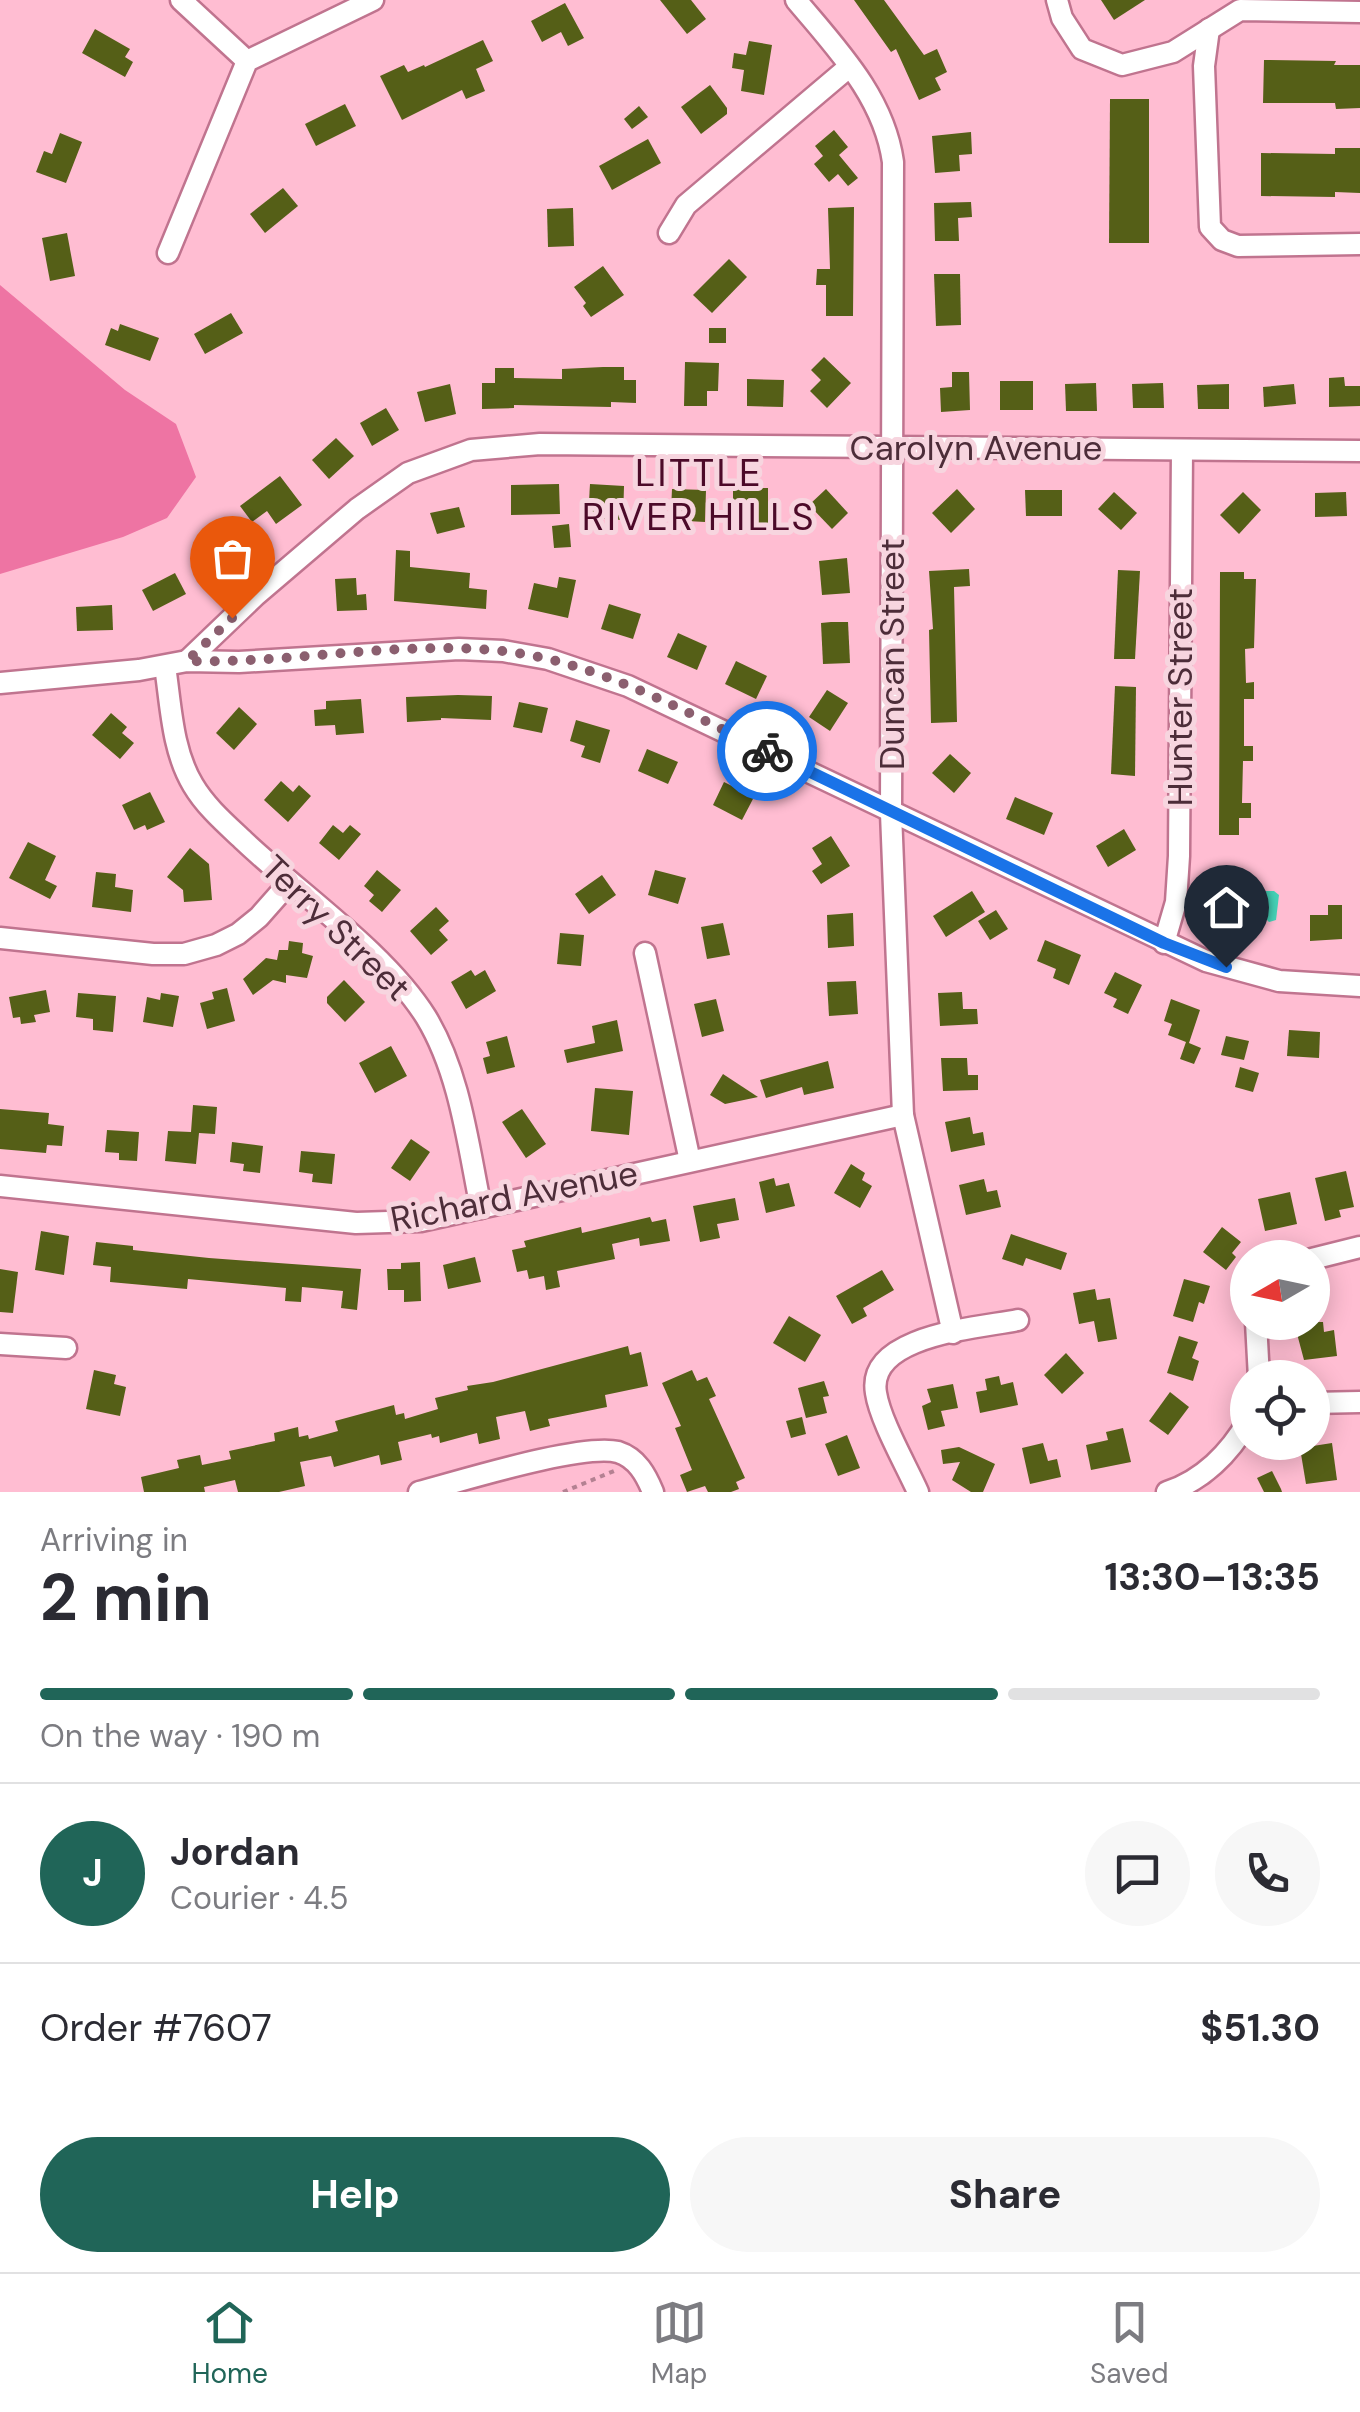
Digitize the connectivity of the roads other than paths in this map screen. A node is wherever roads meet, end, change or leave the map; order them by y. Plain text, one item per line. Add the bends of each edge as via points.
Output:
1 (181, 0) edge
2 (373, 0) edge
3 (796, 0) edge
4 (1057, 0) edge
5 (1360, 12) edge
6 (1209, 29) junction
7 (248, 60) junction
8 (850, 67) junction
9 (670, 233) dead end
10 (1360, 244) edge
11 (168, 253) dead end
12 (893, 448) junction
13 (1182, 450) junction
14 (1360, 451) edge
15 (187, 661) junction
16 (165, 666) junction
17 (0, 682) edge
18 (891, 813) junction
19 (289, 883) junction
20 (0, 938) edge
21 (1164, 943) junction
22 (646, 953) dead end
23 (1360, 986) edge
24 (903, 1115) junction
25 (690, 1162) junction
26 (0, 1186) edge
27 (481, 1208) junction
28 (1360, 1246) edge
29 (1330, 1254) edge
30 (1018, 1320) dead end
31 (953, 1333) junction
32 (0, 1344) edge
33 (66, 1348) dead end
34 (1360, 1402) edge
35 (1330, 1403) edge
36 (1230, 1444) edge
37 (419, 1492) edge
38 (653, 1492) edge
39 (918, 1492) edge
40 (1167, 1492) edge

1 - 7 street
2 - 7 street
3 - 8 street, Duncan Street
4 - 6 street via 1082,49 1122,65 1173,52
5 - 6 street via 1240,10
6 - 10 street via 1204,66 1210,227 1238,246
7 - 11 street
8 - 9 street via 686,205
8 - 12 street, Duncan Street via 877,104 894,162
12 - 13 street, Carolyn Avenue
12 - 15 street, Carolyn Avenue via 540,444 452,455 408,474 357,509
12 - 18 street, Duncan Street
13 - 14 street, Carolyn Avenue
13 - 21 street, Hunter Street via 1179,856
15 - 16 street
15 - 18 street via 459,649 548,659 628,686
16 - 17 street
16 - 19 street, Terry Street via 176,738 192,783
18 - 21 street
18 - 24 street, Duncan Street
19 - 20 street via 238,934 184,954
19 - 27 street, Terry Street via 370,952 425,1016 451,1073
21 - 23 street via 1279,981
22 - 25 street
24 - 25 street, Richard Avenue
24 - 31 street, Duncan Street
25 - 27 street, Richard Avenue
26 - 27 street, Richard Avenue via 356,1223
28 - 29 street
30 - 31 street
31 - 39 street via 901,1347 877,1371 876,1396
32 - 33 street
34 - 35 street
36 - 40 street via 1212,1467
37 - 38 street via 587,1450 620,1453 635,1462

